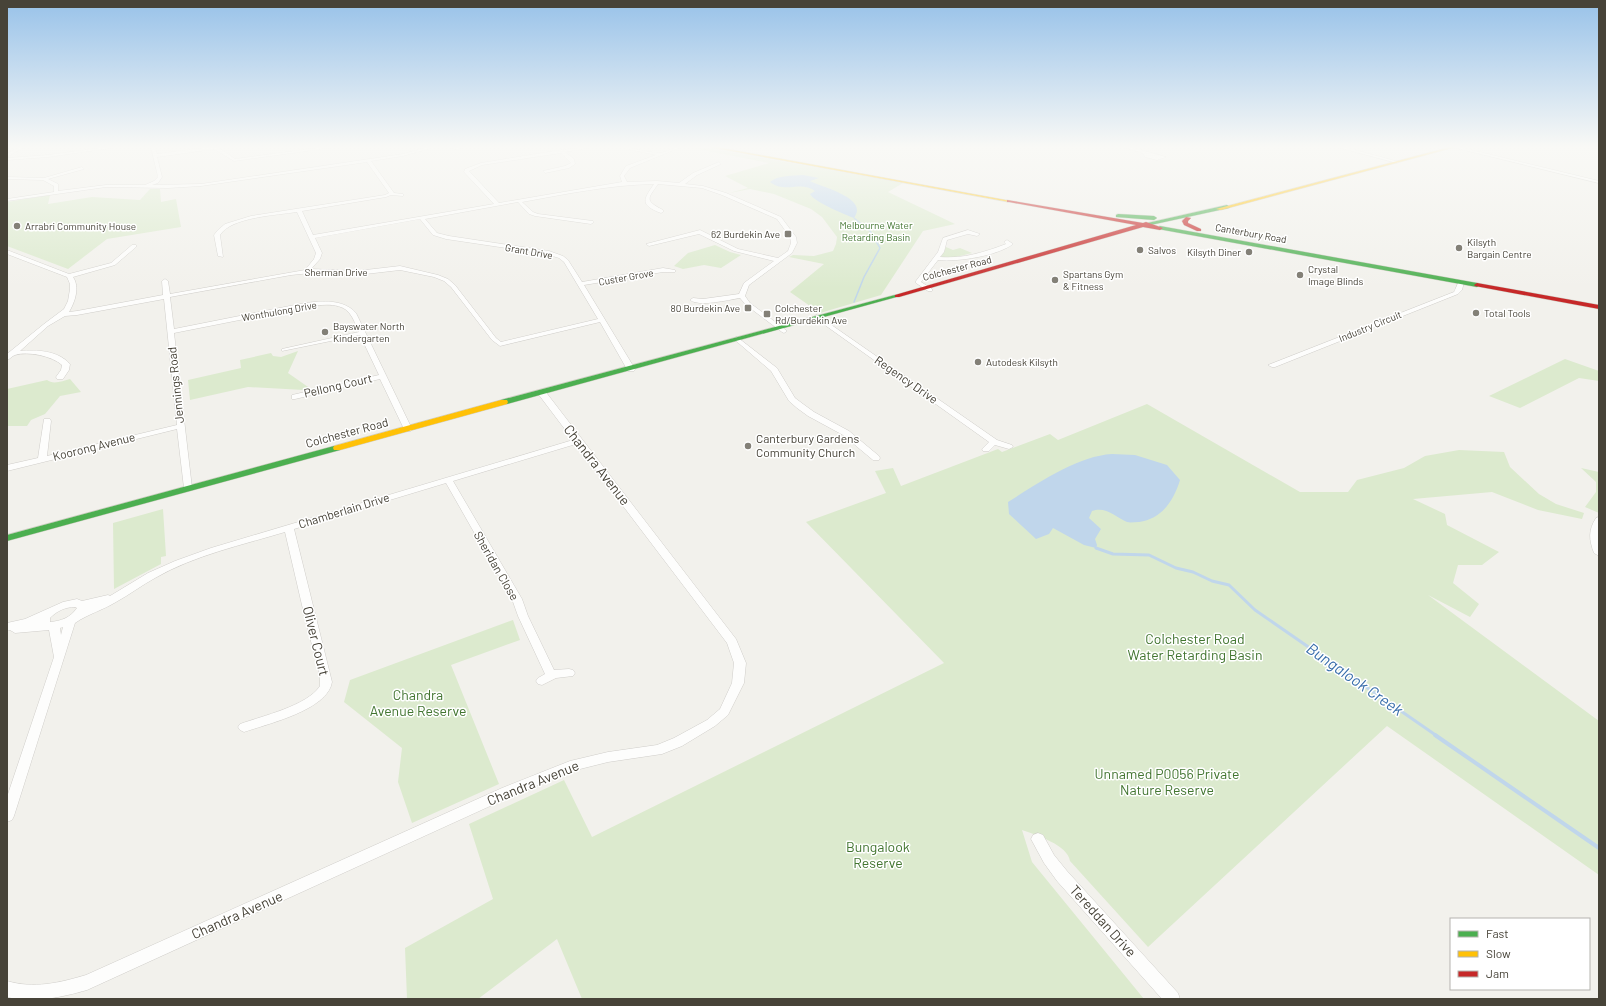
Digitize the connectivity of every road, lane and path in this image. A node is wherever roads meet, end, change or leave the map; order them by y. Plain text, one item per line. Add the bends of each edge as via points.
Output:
1 (44, 194) edge
2 (391, 194) joint
3 (487, 194) edge
4 (556, 194) edge
5 (649, 194) edge
6 (723, 194) edge
7 (979, 194) edge
8 (1276, 194) edge
9 (402, 195) dead end
10 (7, 200) edge
11 (518, 200) junction
12 (497, 204) junction
13 (1037, 204) junction
14 (1227, 207) junction
15 (299, 210) junction
16 (661, 212) dead end
17 (1118, 216) junction
18 (1104, 217) junction
19 (421, 218) junction
20 (1171, 218) junction
21 (1188, 218) junction
22 (591, 222) dead end
23 (1155, 225) junction
24 (1198, 230) junction
25 (1122, 231) junction
26 (977, 234) dead end
27 (311, 237) junction
28 (1008, 243) dead end
29 (649, 244) dead end
30 (134, 246) dead end
31 (7, 252) edge
32 (221, 256) dead end
33 (936, 258) junction
34 (779, 260) junction
35 (673, 271) dead end
36 (306, 272) junction
37 (69, 276) junction
38 (165, 281) dead end
39 (1461, 282) junction
40 (580, 284) junction
41 (928, 289) junction
42 (166, 296) junction
43 (742, 296) junction
44 (693, 300) dead end
45 (1599, 302) edge
46 (1599, 307) edge
47 (64, 314) junction
48 (819, 319) junction
49 (601, 320) junction
50 (781, 329) junction
51 (170, 332) junction
52 (362, 333) junction
53 (739, 340) junction
54 (284, 350) dead end
55 (13, 353) junction
56 (7, 358) edge
57 (1272, 365) dead end
58 (631, 369) junction
59 (382, 376) junction
60 (60, 377) dead end
61 (542, 393) junction
62 (295, 397) dead end
63 (47, 421) dead end
64 (181, 426) junction
65 (408, 429) junction
66 (577, 441) junction
67 (994, 442) junction
68 (1008, 447) dead end
69 (986, 449) dead end
70 (876, 458) dead end
71 (42, 460) junction
72 (7, 468) edge
73 (448, 480) junction
74 (188, 488) junction
75 (1599, 520) edge
76 (289, 528) junction
77 (7, 538) edge
78 (1599, 553) edge
79 (81, 610) junction
80 (48, 613) junction
81 (70, 622) junction
82 (50, 626) junction
83 (7, 628) edge
84 (59, 655) junction
85 (569, 673) dead end
86 (244, 727) dead end
87 (7, 816) edge
88 (1038, 839) dead end
89 (13, 994) edge
90 (1172, 999) edge

1 - 10 street
2 - 9 street
2 - 15 street
3 - 12 street
4 - 11 street
5 - 16 street via 647,201
6 - 34 street via 779,218 794,237 794,243 790,252
7 - 13 main road, Canterbury Road
8 - 14 main road, Colchester Road
11 - 12 street
11 - 22 street via 537,215
12 - 19 street
13 - 17 main road, Canterbury Road
13 - 18 main road, Canterbury Road
14 - 20 main road, Colchester Road
14 - 21 main road, Colchester Road
15 - 27 street
15 - 32 street via 251,218 218,231
17 - 20 main road
17 - 23 main road, Canterbury Road
18 - 23 main road, Canterbury Road
18 - 25 main road via 1122,225
19 - 27 street
19 - 40 street, Grant Drive via 435,234 448,238 547,252 561,257
20 - 23 main road, Colchester Road
21 - 23 main road, Colchester Road
21 - 24 main road via 1184,221 1186,224
23 - 24 main road, Canterbury Road
23 - 25 main road, Colchester Road
23 - 39 main road, Canterbury Road
23 - 41 main road, Colchester Road via 1021,266
24 - 45 main road, Canterbury Road
25 - 41 main road, Colchester Road
26 - 33 street via 968,232 947,238
27 - 36 street via 318,253 317,259
28 - 33 street via 959,259
29 - 34 street via 700,232 736,250
30 - 37 street via 113,264
31 - 37 street
33 - 41 street via 918,282
34 - 43 street via 746,284
35 - 40 street, Custer Grove via 663,270
36 - 42 street, Sherman Drive
36 - 49 street, Sherman Drive via 357,273 400,268 441,278 453,286 500,344
37 - 47 street via 74,285 70,304
38 - 42 street, Jennings Road
39 - 46 main road, Canterbury Road
39 - 57 street, Industry Circuit via 1456,293
40 - 49 street, Grant Drive
41 - 48 main road, Colchester Road
42 - 47 street, Sherman Drive
42 - 51 street, Jennings Road
43 - 44 street
43 - 50 street via 748,304
47 - 55 street via 45,326
48 - 50 main road, Colchester Road
48 - 67 street, Regency Drive
49 - 58 street, Grant Drive
50 - 53 main road, Colchester Road
51 - 52 street, Wonthulong Drive via 323,303 340,305 350,310
51 - 64 street, Jennings Road
52 - 54 street
52 - 59 street, Wonthulong Drive
53 - 58 main road, Colchester Road
53 - 70 street via 774,370 792,399 800,406 846,433
55 - 56 street
55 - 60 street via 42,353 61,359 66,364
58 - 61 main road, Colchester Road
59 - 62 street, Pellong Court
59 - 65 street, Wonthulong Drive
61 - 65 main road, Colchester Road
61 - 66 street, Chandra Avenue
63 - 71 street
64 - 71 street, Koorong Avenue
64 - 74 street, Jennings Road
65 - 74 main road, Colchester Road
66 - 73 street, Chamberlain Drive
66 - 89 street, Chandra Avenue via 732,642 740,662 738,683 724,712 695,733 658,750 608,757 570,766 507,792 87,982 40,994
67 - 68 street, Regency Drive
67 - 69 street
71 - 72 street, Koorong Avenue
73 - 76 street, Chamberlain Drive
73 - 85 street, Sheridan Close via 517,600 546,678 558,673
74 - 77 main road, Colchester Road
75 - 78 street via 1594,542
76 - 79 street, Chamberlain Drive via 178,563 152,575 101,606
76 - 86 street, Oliver Court via 326,676 326,686 311,702
79 - 80 street via 77,603 66,604
79 - 81 street
80 - 82 street via 44,620
80 - 83 street
81 - 82 street
81 - 84 street
82 - 83 street
82 - 84 street
84 - 87 street
88 - 90 street, Tereddan Drive via 1062,876

